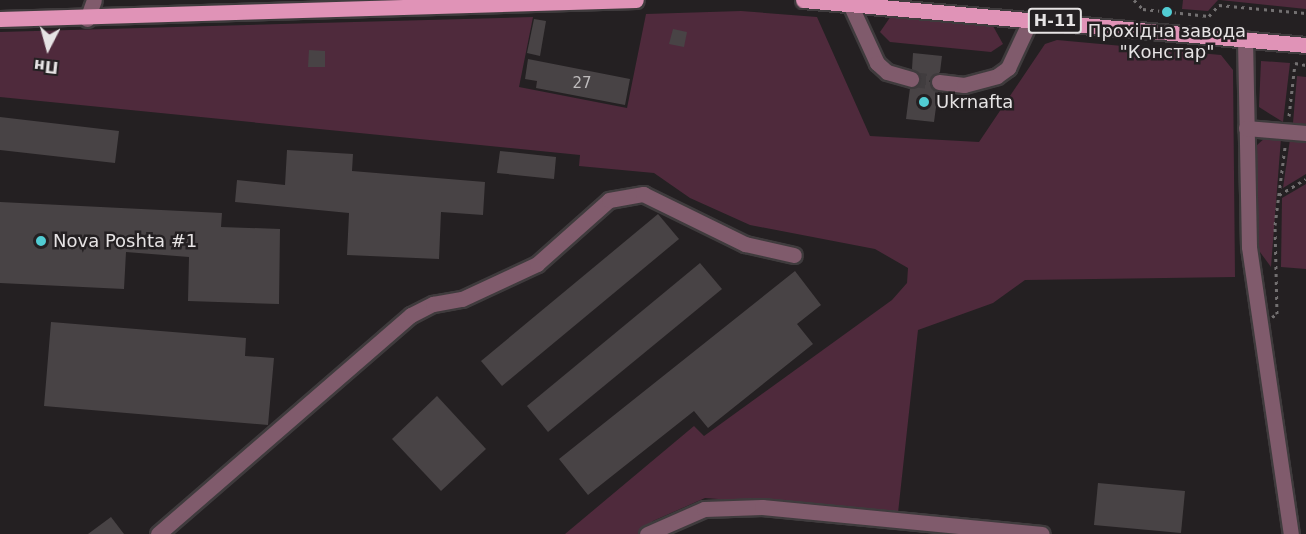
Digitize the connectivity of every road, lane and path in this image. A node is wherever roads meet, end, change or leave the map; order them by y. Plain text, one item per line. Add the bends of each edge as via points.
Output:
1 (94, 0) edge
2 (636, 0) edge
3 (803, 0) edge
4 (1134, 0) edge
5 (828, 1) edge
6 (850, 4) junction
7 (1306, 13) edge
8 (0, 19) edge
9 (87, 19) junction
10 (1031, 19) junction
11 (1245, 39) junction
12 (1306, 45) edge
13 (1306, 65) edge
14 (911, 79) tunnel mouth
15 (939, 82) tunnel mouth
16 (1246, 128) junction
17 (1287, 132) junction
18 (1306, 133) edge
19 (1306, 179) edge
20 (1278, 195) junction
21 (795, 255) dead end
22 (1262, 323) junction
23 (158, 534) edge
24 (646, 534) edge
25 (1042, 534) edge
26 (1291, 534) edge

1 - 9 street
2 - 9 main road via 404,4
3 - 5 main road, Н-11
4 - 7 path via 1143,9 1209,16 1219,5
5 - 6 main road, Н-11
6 - 10 main road, Н-11
6 - 14 street via 877,63 887,72
8 - 9 main road
10 - 11 main road, Н-11
10 - 15 street via 1008,68 997,76 964,84
11 - 12 main road, Н-11
11 - 16 street
13 - 17 path via 1295,63
16 - 17 street
16 - 22 street via 1249,247
17 - 18 street
17 - 20 path
19 - 20 path
20 - 22 path via 1277,314
21 - 23 street via 745,244 643,194 609,200 537,264 462,299 433,304 411,315
22 - 26 street
24 - 25 street via 704,509 762,507

